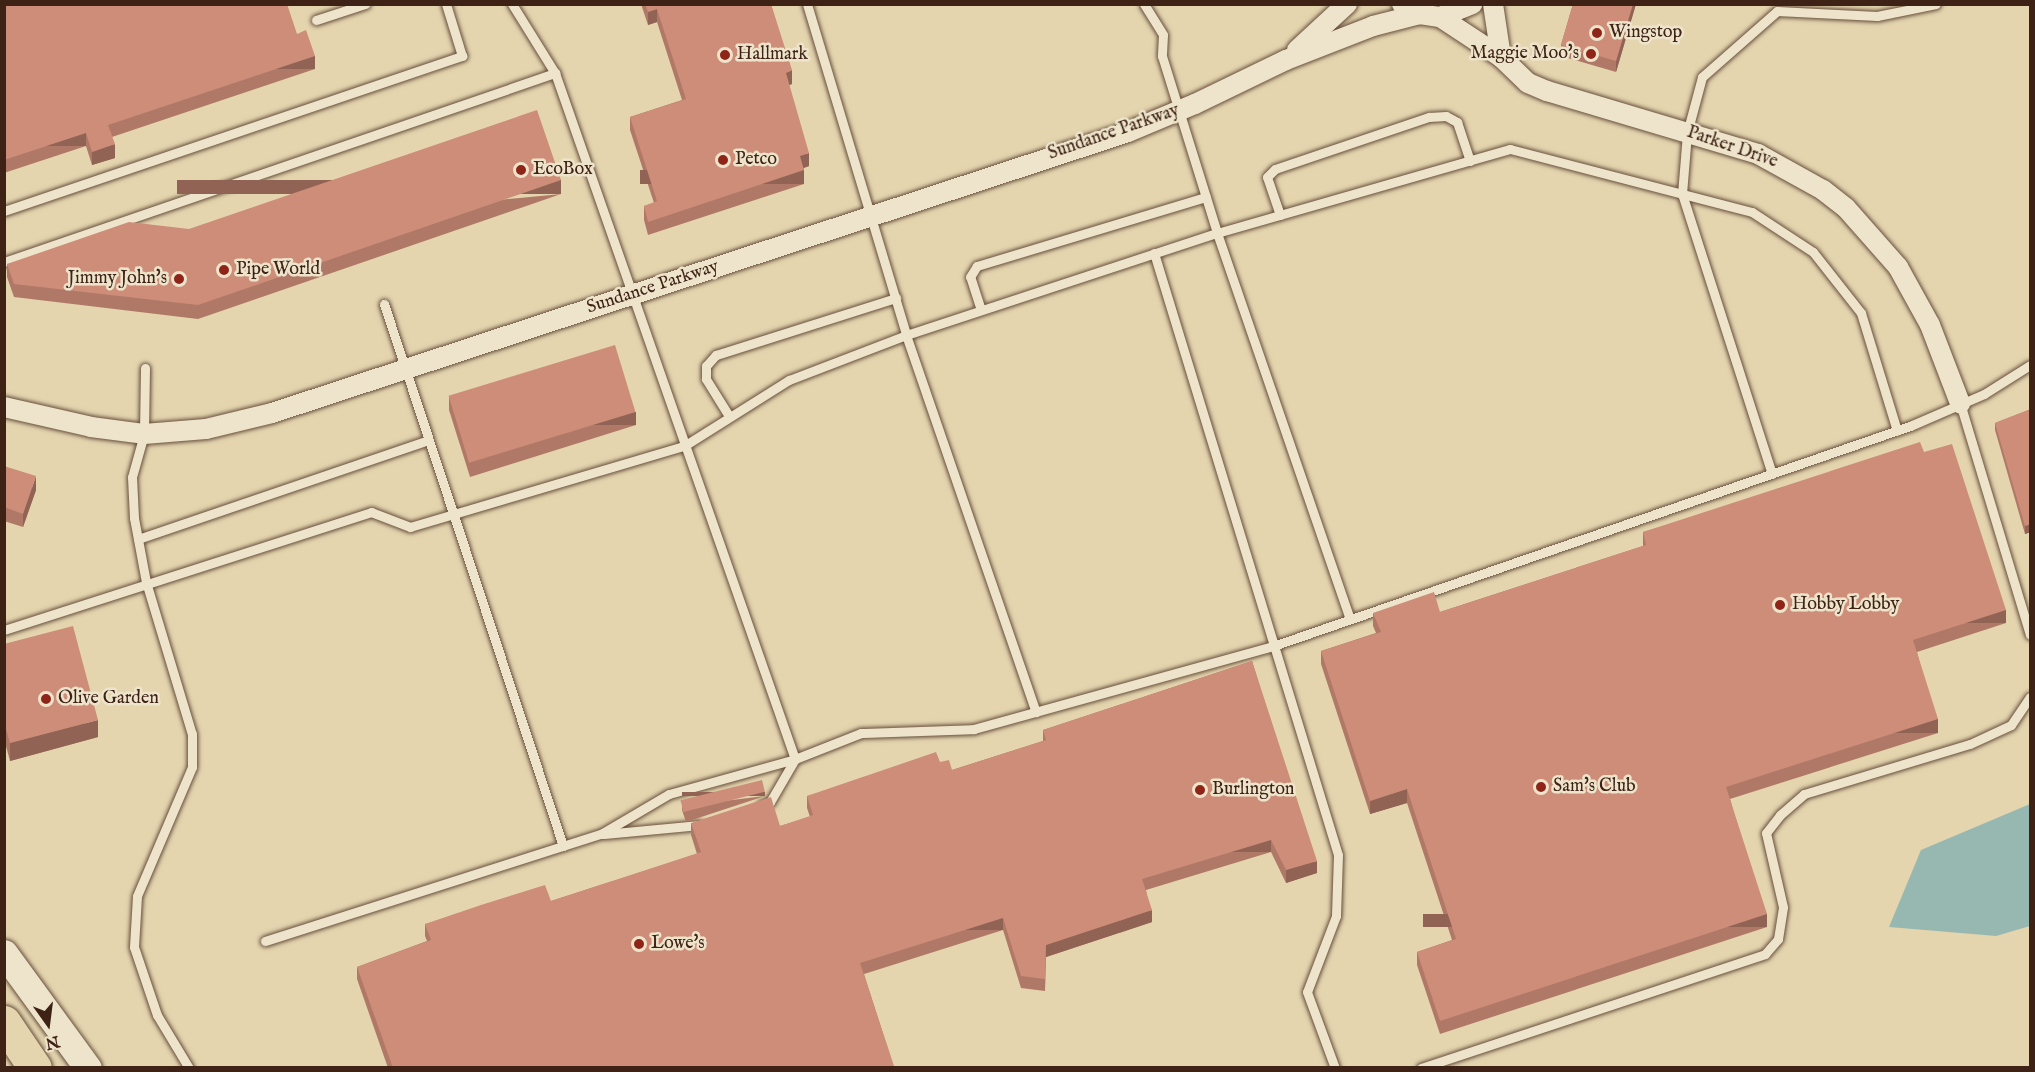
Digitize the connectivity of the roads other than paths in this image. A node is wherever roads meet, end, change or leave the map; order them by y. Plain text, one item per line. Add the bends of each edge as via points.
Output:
1 (365, 4) edge
2 (446, 4) edge
3 (512, 4) edge
4 (807, 4) edge
5 (1144, 4) edge
6 (1347, 4) edge
7 (1402, 4) edge
8 (1472, 4) edge
9 (1493, 4) edge
10 (1936, 4) edge
11 (1420, 14) junction
12 (1440, 17) junction
13 (316, 20) dead end
14 (1500, 57) junction
15 (1286, 60) junction
16 (555, 73) junction
17 (1179, 111) junction
18 (1687, 133) junction
19 (1470, 161) junction
20 (1682, 194) junction
21 (1206, 197) junction
22 (4, 211) edge
23 (873, 215) junction
24 (1280, 215) junction
25 (1217, 233) junction
26 (1154, 253) junction
27 (4, 262) edge
28 (631, 295) junction
29 (896, 298) junction
30 (384, 304) dead end
31 (981, 310) junction
32 (906, 335) junction
33 (2031, 365) edge
34 (145, 368) dead end
35 (406, 370) junction
36 (1960, 404) junction
37 (4, 406) edge
38 (729, 416) junction
39 (1897, 431) junction
40 (144, 434) junction
41 (429, 440) junction
42 (684, 446) junction
43 (1772, 474) junction
44 (453, 514) junction
45 (138, 539) junction
46 (147, 582) junction
47 (1350, 619) junction
48 (4, 630) edge
49 (2031, 635) edge
50 (1276, 645) junction
51 (2031, 697) edge
52 (1036, 712) junction
53 (795, 759) junction
54 (750, 809) edge
55 (709, 822) edge
56 (601, 834) junction
57 (563, 846) junction
58 (265, 940) dead end
59 (4, 953) edge
60 (4, 1022) edge
61 (35, 1068) edge
62 (88, 1068) edge
63 (189, 1068) edge
64 (1335, 1068) edge
65 (1421, 1068) edge

1 - 13 lane
2 - 22 lane via 462,56
3 - 16 lane
4 - 23 lane
5 - 17 lane via 1163,35 1162,56
6 - 15 street, Sundance Parkway
7 - 11 street
8 - 12 street via 1462,12
9 - 14 street
10 - 18 lane via 1877,16 1777,11 1702,77
11 - 12 street
11 - 15 street, Sundance Parkway via 1373,26
12 - 14 street, Parker Drive
14 - 18 street, Parker Drive via 1528,83 1546,91
15 - 17 street, Sundance Parkway
16 - 27 lane
16 - 28 lane
17 - 21 lane
17 - 23 street, Sundance Parkway via 1128,132
18 - 20 lane
18 - 36 street, Parker Drive via 1784,166 1846,208 1898,267 1930,325
19 - 20 lane via 1510,149
19 - 24 lane
19 - 24 lane via 1457,122 1446,116 1429,117 1275,169 1267,177
20 - 39 lane via 1752,212 1820,259 1861,313
20 - 43 lane
21 - 25 lane
21 - 31 lane via 977,266 970,276
23 - 28 street, Sundance Parkway
23 - 29 lane
24 - 25 lane
25 - 26 lane
25 - 47 lane
26 - 31 lane
26 - 50 lane
28 - 35 street, Sundance Parkway
28 - 42 lane
29 - 32 lane
29 - 38 lane via 716,355 706,366 706,379
30 - 35 lane
31 - 32 lane
32 - 38 lane via 789,380
32 - 52 lane
33 - 36 lane
34 - 40 lane
35 - 40 street, Sundance Parkway via 217,427
35 - 41 lane
36 - 39 lane
36 - 49 lane
37 - 40 street, Sundance Parkway via 91,427
38 - 42 lane
39 - 43 lane
40 - 45 lane via 132,477
41 - 44 lane
41 - 45 lane
42 - 44 lane
42 - 53 lane
43 - 47 lane
44 - 46 lane via 410,527 371,512
44 - 57 lane
45 - 46 lane
46 - 48 lane
46 - 63 lane via 192,734 192,767 137,896 134,947 157,1016
47 - 50 lane
50 - 52 lane
50 - 64 lane via 1338,855 1336,916 1307,992
51 - 65 lane via 2011,725 1990,735 1804,794 1780,815 1766,833 1783,907 1778,939 1765,954
52 - 53 lane via 974,729 861,733
53 - 54 lane via 770,802
53 - 56 lane via 669,794
55 - 56 lane via 689,829
56 - 57 lane
57 - 58 lane
59 - 62 main road
60 - 61 highway

